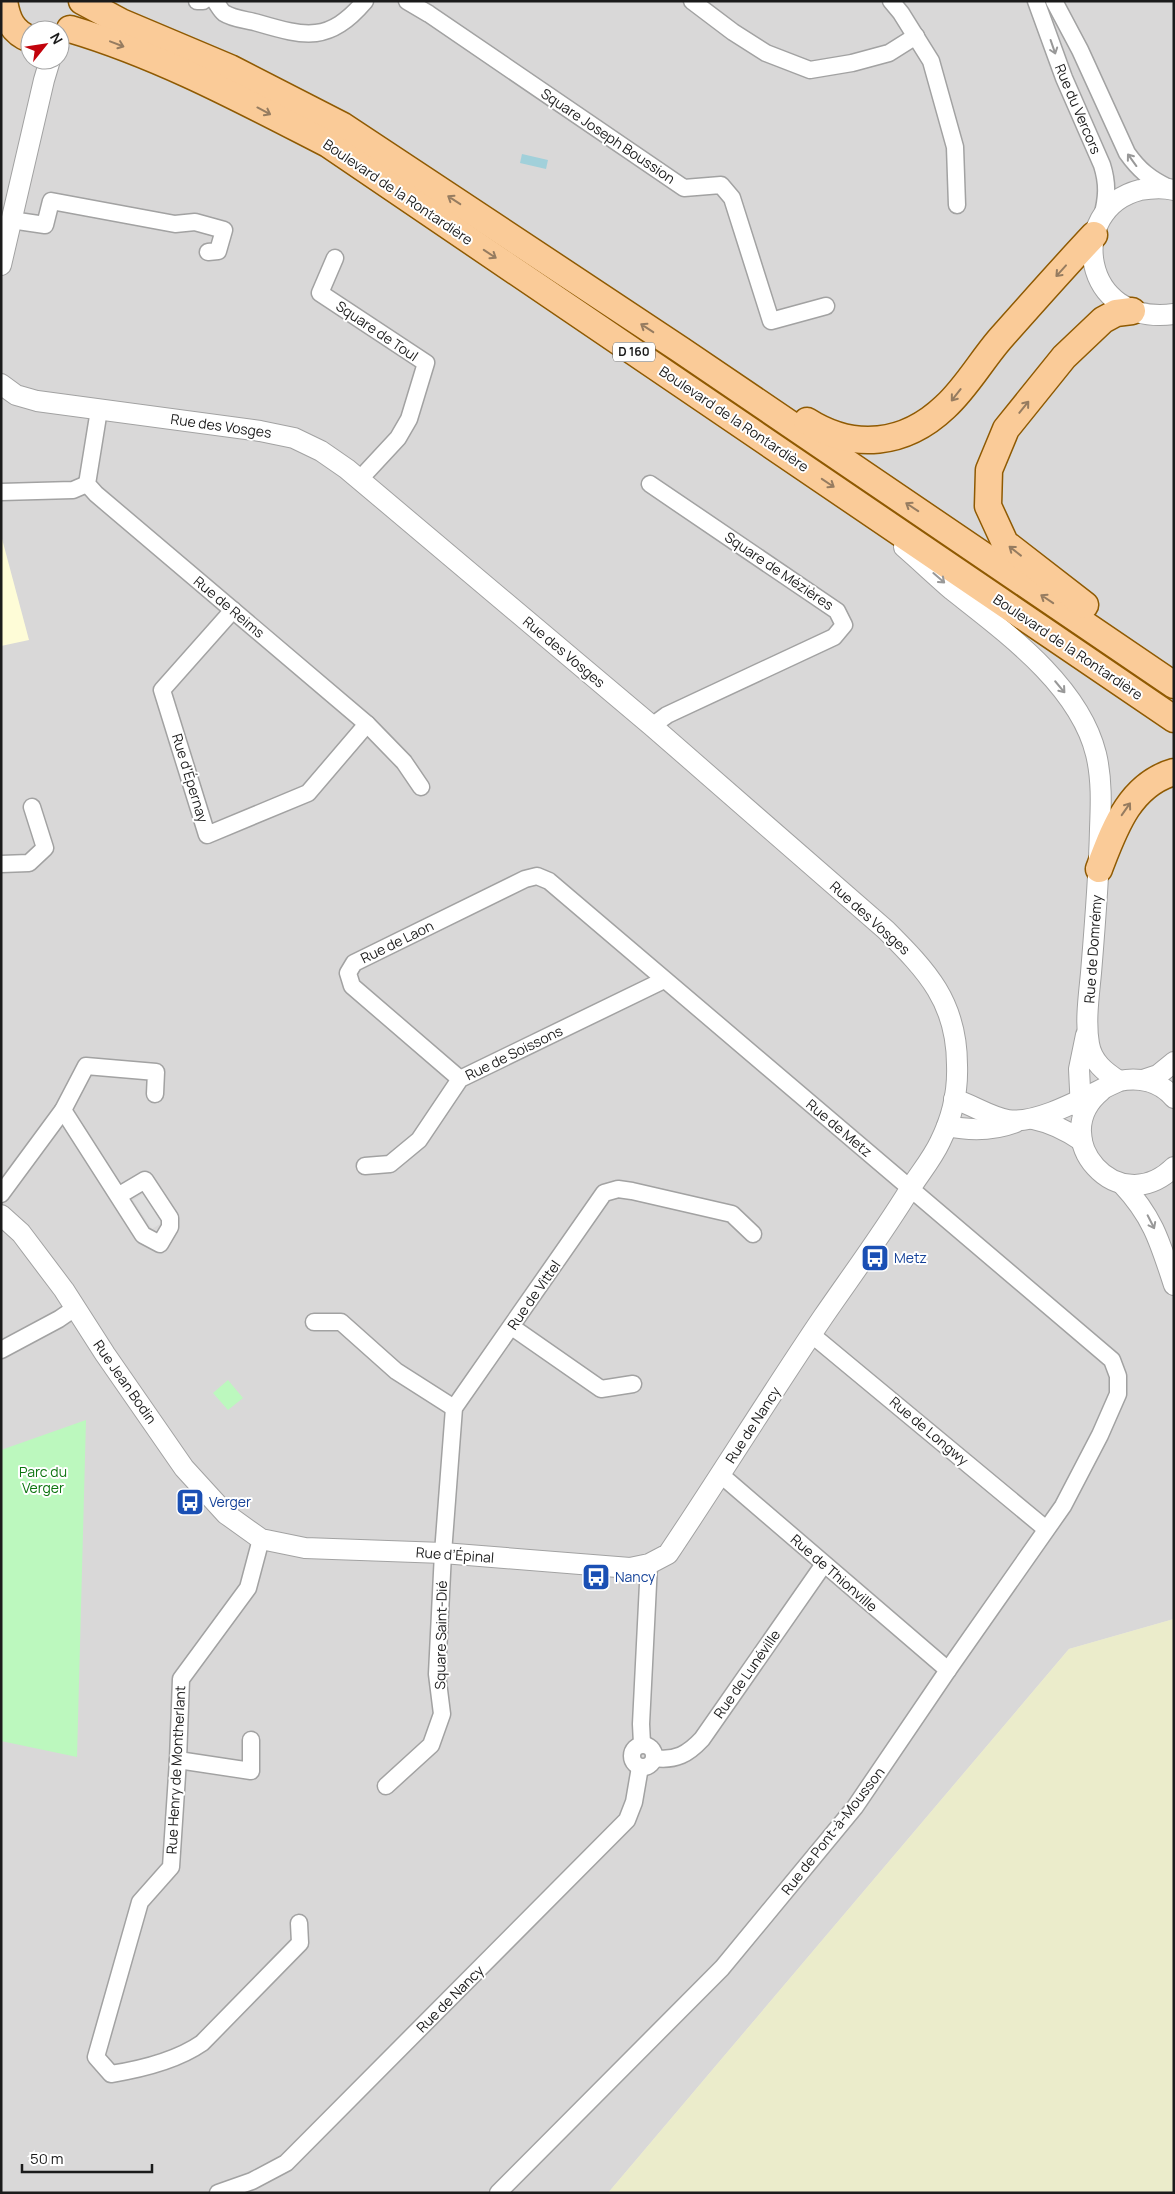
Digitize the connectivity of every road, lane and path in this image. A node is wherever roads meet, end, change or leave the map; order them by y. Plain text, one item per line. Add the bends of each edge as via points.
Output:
1 (78, 1) edge
2 (82, 1) edge
3 (197, 1) edge
4 (203, 1) edge
5 (215, 1) edge
6 (365, 1) edge
7 (407, 1) edge
8 (692, 1) edge
9 (891, 1) edge
10 (1036, 1) edge
11 (1054, 1) edge
12 (4, 11) edge
13 (70, 28) edge
14 (70, 34) edge
15 (20, 35) edge
16 (916, 36) junction
17 (41, 70) edge
18 (47, 70) edge
19 (44, 80) junction
20 (1172, 190) edge
21 (957, 205) dead end
22 (11, 220) junction
23 (1098, 227) junction
24 (208, 252) dead end
25 (335, 258) dead end
26 (1, 265) edge
27 (826, 306) dead end
28 (1154, 314) edge
29 (1174, 328) edge
30 (681, 350) junction
31 (1, 384) edge
32 (99, 410) junction
33 (360, 480) junction
34 (88, 484) junction
35 (650, 484) dead end
36 (1, 492) edge
37 (851, 498) junction
38 (233, 610) junction
39 (1174, 684) edge
40 (1174, 719) edge
41 (367, 724) junction
42 (652, 726) junction
43 (1174, 772) edge
44 (421, 787) dead end
45 (32, 807) dead end
46 (1, 864) edge
47 (1099, 869) junction
48 (537, 876) joint
49 (664, 980) junction
50 (1088, 1029) junction
51 (1174, 1062) edge
52 (460, 1079) junction
53 (1143, 1080) junction
54 (1113, 1084) junction
55 (155, 1094) dead end
56 (1080, 1098) junction
57 (1174, 1098) edge
58 (954, 1099) junction
59 (63, 1110) junction
60 (1025, 1120) junction
61 (947, 1126) junction
62 (1082, 1132) junction
63 (365, 1166) dead end
64 (1174, 1167) edge
65 (1122, 1184) junction
66 (910, 1189) junction
67 (1, 1194) edge
68 (118, 1196) dead end
69 (1, 1215) edge
70 (753, 1234) dead end
71 (1174, 1284) edge
72 (75, 1308) junction
73 (314, 1322) dead end
74 (512, 1328) junction
75 (812, 1334) junction
76 (1, 1350) edge
77 (633, 1384) dead end
78 (1118, 1394) joint
79 (454, 1408) junction
80 (721, 1475) junction
81 (1046, 1529) junction
82 (261, 1539) junction
83 (443, 1553) junction
84 (649, 1564) junction
85 (824, 1564) junction
86 (948, 1670) junction
87 (252, 1740) dead end
88 (178, 1760) junction
89 (647, 1762) junction
90 (386, 1786) dead end
91 (299, 1923) dead end
92 (218, 2193) edge
93 (498, 2193) edge

1 - 13 main road via 76,21
30 -> 2 main road, Boulevard de la Rontardière / D 160 via 343,126 230,68 121,22
3 - 4 street
5 - 6 street via 223,13 296,34 314,34 336,27
7 - 27 street, Square Joseph Boussion via 684,188 721,185 735,206 771,321
8 - 16 street via 766,53 810,70 889,53
9 - 16 street
10 -> 23 street, Rue du Vercors via 1104,172 1107,196
20 -> 11 street, Rue du Vercors via 1150,179 1127,153
12 - 15 main road
14 -> 37 main road, Boulevard de la Rontardière / D 160 via 116,43 219,88 328,144
16 - 21 street via 931,61 956,147
17 - 19 street
18 - 19 street
19 - 22 street
20 - 23 street via 1150,188 1131,193 1114,203
22 - 24 street via 45,225 51,200 176,224 195,222 224,230 218,251
22 - 26 street
23 - 28 street via 1092,254 1095,272 1103,288 1116,302
23 -> 30 main road via 946,406 922,426 891,439 856,440 822,430 735,374
25 - 33 street, Square de Toul via 320,293 426,363 409,419 398,438
28 - 29 street
39 -> 28 main road via 1149,655 1005,543 988,506 989,470 1006,429 1064,357 1093,328 1116,313
39 -> 30 main road, Boulevard de la Rontardière / D 160
31 - 32 street, Rue des Vosges via 16,394 37,401
32 - 33 street, Rue des Vosges via 294,438 321,452
32 - 34 street
33 - 42 street, Rue des Vosges
34 - 36 street via 73,490
34 - 38 street, Rue de Reims
35 - 42 street, Square de Mézières via 837,611 844,625 834,637 667,715
37 - 40 main road, Boulevard de la Rontardière / D 160
37 -> 47 street, Rue de Domrémy via 950,588 997,625 1060,685 1082,717 1096,754 1101,787
38 - 41 street, Rue de Reims
38 - 41 street, Rue d’Épernay via 162,690 208,835 308,793
41 - 44 street, Rue de Reims via 404,762
42 - 58 street, Rue des Vosges via 920,963 938,989 955,1037 958,1065
47 -> 43 main road via 1116,823 1130,803 1150,785
45 - 46 street via 45,848 29,863
47 - 50 street, Rue de Domrémy
48 - 49 street, Rue de Metz via 549,881
48 - 52 street, Rue de Laon via 354,963 348,973 352,986
49 - 52 street, Rue de Soissons
49 - 66 street, Rue de Metz
50 - 54 street, Rue de Domrémy via 1089,1045 1095,1060
50 - 56 street, Rue de Domrémy via 1079,1069
51 - 53 street via 1158,1075
52 - 63 street, Rue de Soissons via 419,1140 390,1164
53 - 54 street
53 - 57 street via 1158,1084
54 - 56 street
54 - 62 street via 1091,1102
55 - 59 street via 156,1072 86,1066
56 - 60 street
56 - 62 street, Rue de Domrémy
58 - 60 street via 994,1116
58 - 61 street, Rue des Vosges
59 - 67 street
59 - 68 street
60 - 61 street via 986,1130
60 - 62 street via 1049,1122
61 - 66 street, Rue de Nancy via 929,1162
62 - 65 street via 1092,1164
64 - 65 street via 1152,1182
65 -> 71 street via 1152,1224
66 - 75 street, Rue de Nancy
66 - 78 street, Rue de Metz via 1112,1360 1118,1376
69 - 72 street, Rue Jean Bodin via 21,1233
70 - 74 street, Rue de Vittel via 732,1214 632,1191 618,1189 604,1193
72 - 76 street
72 - 82 street, Rue Jean Bodin via 184,1468 226,1514
73 - 79 street via 341,1322 396,1371
74 - 77 street via 601,1389
74 - 79 street, Rue de Vittel
75 - 80 street, Rue de Nancy
75 - 81 street, Rue de Longwy
78 - 81 street, Rue de Pont-à-Mousson via 1063,1506
79 - 83 street
80 - 84 street, Rue de Nancy via 668,1554
80 - 85 street, Rue de Thionville
81 - 86 street, Rue de Pont-à-Mousson
82 - 83 street, Rue d’Épinal via 305,1548
82 - 88 street, Rue Henry de Montherlant via 248,1588 181,1679
83 - 84 street, Rue d’Épinal via 630,1568
83 - 90 street, Square Saint-Dié via 437,1674 442,1714 430,1745
84 - 89 street, Rue de Nancy via 642,1744 632,1752 634,1763
85 - 86 street, Rue de Thionville
85 - 89 street, Rue de Lunéville via 702,1739 689,1753
86 - 93 street, Rue de Pont-à-Mousson via 855,1807 722,1968
87 - 88 street via 251,1771
88 - 91 street, Rue Henry de Montherlant via 171,1867 140,1902 96,2057 111,2074 137,2070 189,2053 300,1943
89 - 92 street, Rue de Nancy via 627,1820 429,2020 286,2163 252,2181

